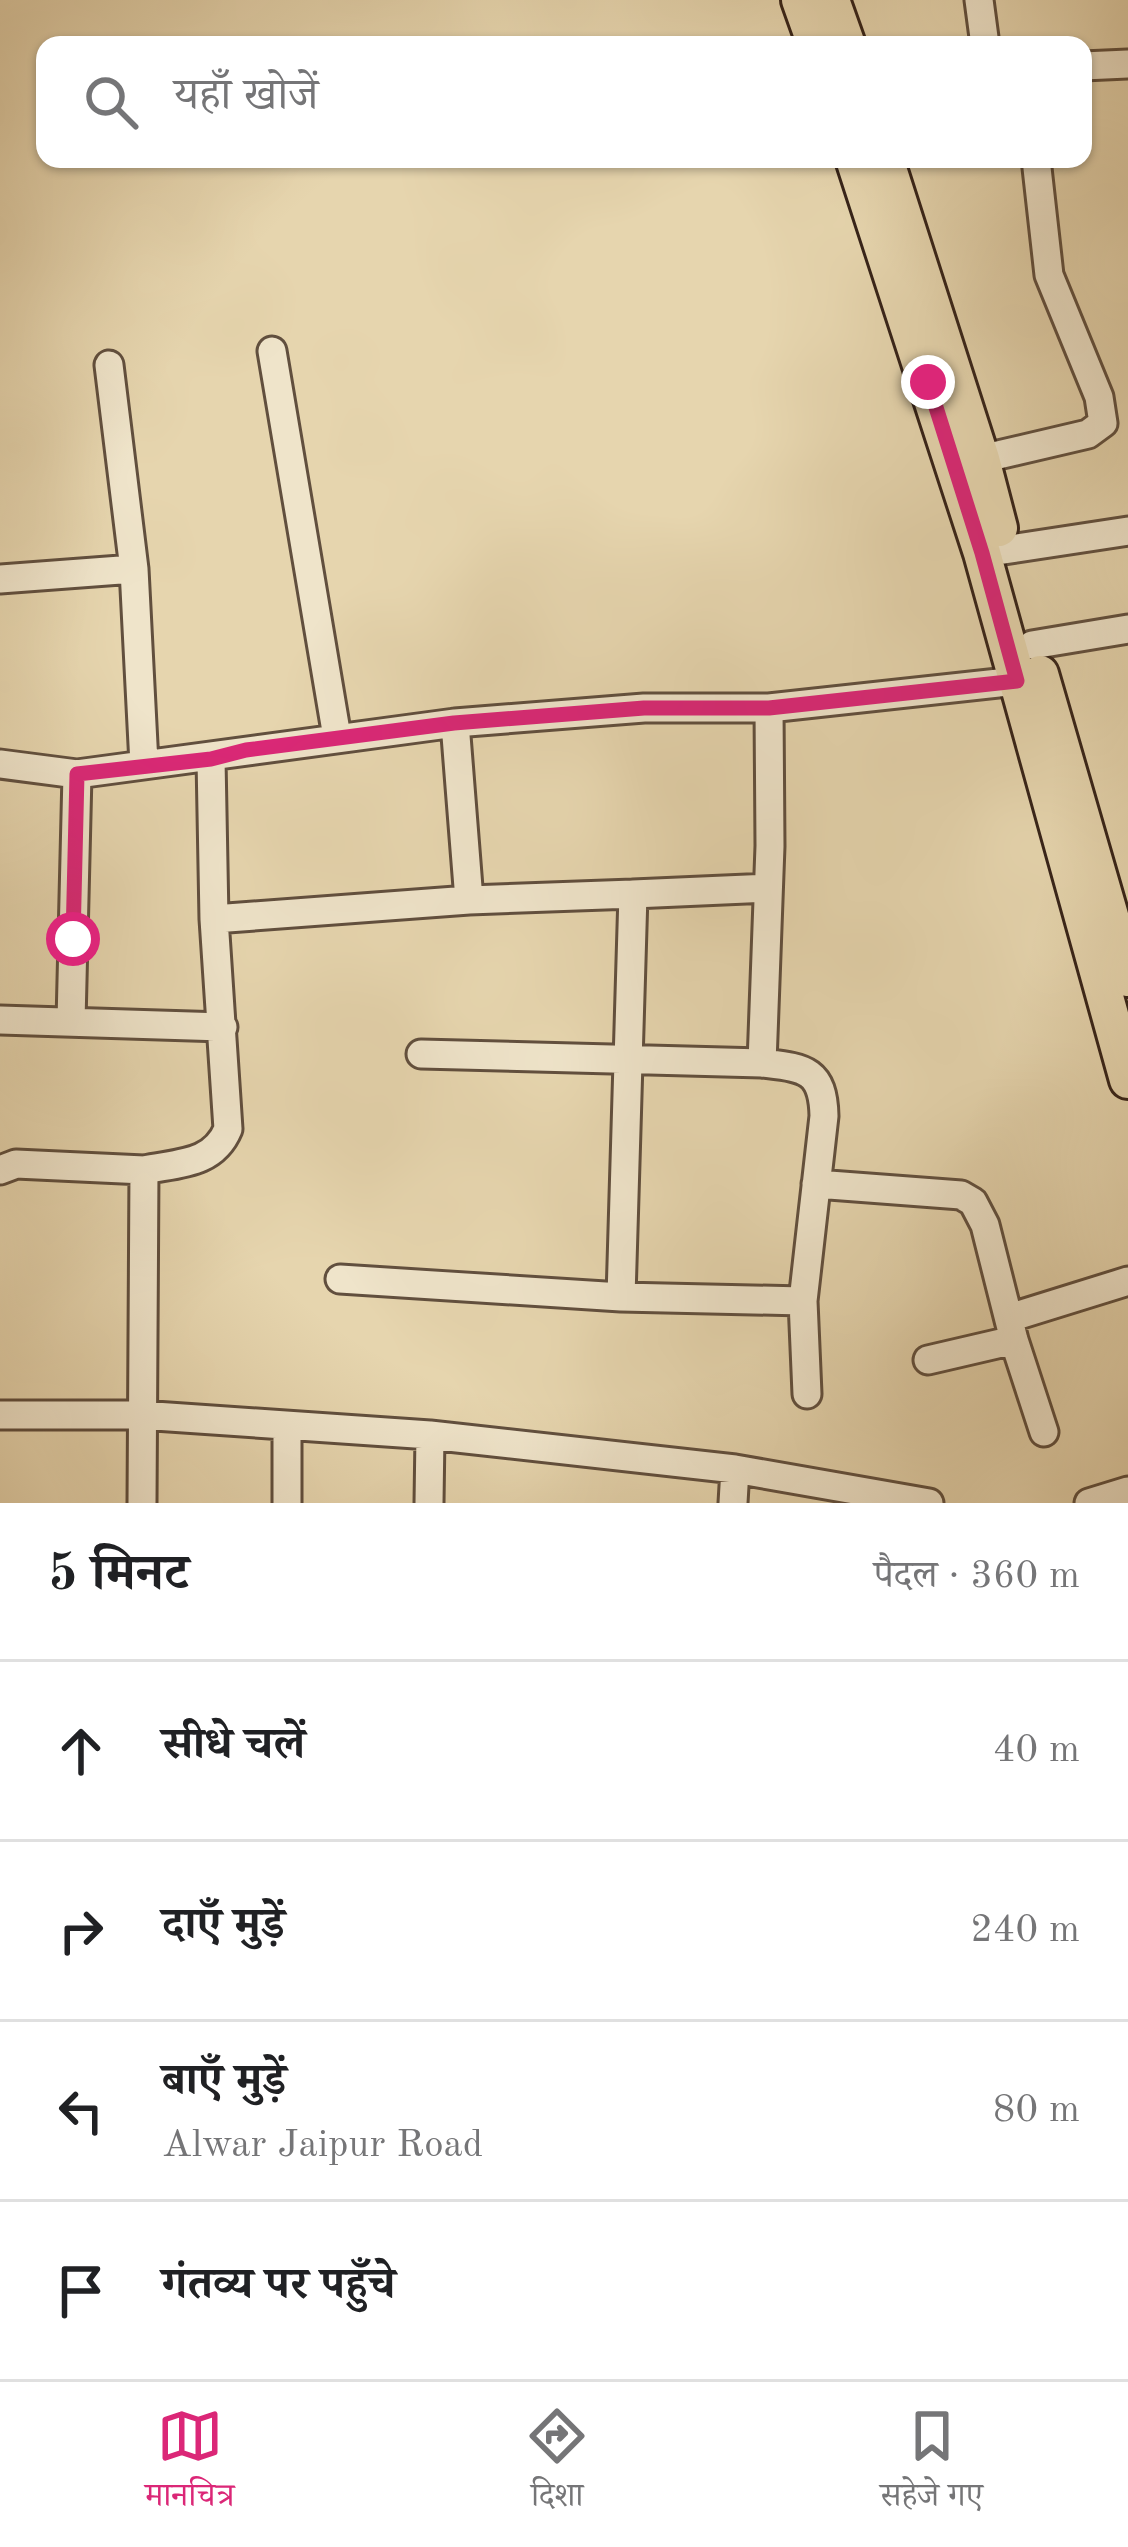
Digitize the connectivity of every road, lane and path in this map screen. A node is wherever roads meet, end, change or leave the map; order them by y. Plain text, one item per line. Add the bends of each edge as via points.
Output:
1 (800, 0) edge
2 (831, 0) edge
3 (979, 0) edge
4 (813, 36) edge
5 (844, 36) edge
6 (984, 36) edge
7 (1128, 64) edge
8 (1092, 66) edge
9 (857, 168) edge
10 (888, 168) edge
11 (1037, 168) edge
12 (272, 351) dead end
13 (110, 365) dead end
14 (981, 459) junction
15 (1128, 531) edge
16 (1004, 550) junction
17 (134, 569) junction
18 (0, 579) edge
19 (1128, 629) edge
20 (1032, 645) junction
21 (1017, 681) junction
22 (769, 708) junction
23 (454, 723) junction
24 (338, 737) junction
25 (211, 759) junction
26 (0, 764) edge
27 (144, 764) junction
28 (77, 774) junction
29 (768, 888) junction
30 (633, 894) junction
31 (469, 900) junction
32 (214, 919) junction
33 (1128, 978) edge
34 (0, 1020) edge
35 (71, 1022) junction
36 (223, 1027) junction
37 (422, 1054) dead end
38 (631, 1060) junction
39 (762, 1063) junction
40 (1128, 1080) edge
41 (144, 1170) junction
42 (0, 1171) edge
43 (816, 1184) junction
44 (340, 1279) dead end
45 (1128, 1281) edge
46 (621, 1297) junction
47 (803, 1301) junction
48 (1012, 1329) junction
49 (928, 1360) dead end
50 (807, 1394) dead end
51 (0, 1414) edge
52 (140, 1415) junction
53 (287, 1427) junction
54 (1044, 1432) dead end
55 (430, 1435) junction
56 (735, 1469) junction
57 (1128, 1491) edge
58 (142, 1503) edge
59 (286, 1503) edge
60 (429, 1503) edge
61 (733, 1503) edge
62 (929, 1503) edge
63 (1089, 1503) edge

1 - 4 main road
2 - 5 main road
3 - 6 street
7 - 8 street
9 - 21 main road via 956,465
10 - 14 main road
11 - 14 street via 1049,275 1102,423 1088,434
12 - 24 street
13 - 17 street
14 - 16 main road
15 - 16 street
16 - 20 main road
17 - 18 street
17 - 27 street
19 - 20 street
20 - 33 main road
21 - 22 street
21 - 40 main road
22 - 23 street
22 - 29 street
23 - 24 street
23 - 31 street
24 - 25 street
25 - 27 street
25 - 32 street
26 - 28 street
27 - 28 street
28 - 35 street
29 - 30 street
29 - 39 street
30 - 31 street
30 - 38 street
31 - 32 street
32 - 36 street
34 - 35 street
35 - 36 street
36 - 41 street via 228,1129 221,1145 208,1157
37 - 38 street
38 - 39 street
38 - 46 street
39 - 43 street via 796,1067 820,1087
41 - 42 street
41 - 52 street
43 - 47 street
43 - 48 street via 973,1202
44 - 46 street
45 - 48 street
46 - 47 street
47 - 50 street
48 - 49 street
48 - 54 street
51 - 52 street
52 - 53 street
52 - 58 street
53 - 55 street
53 - 59 street
55 - 56 street
55 - 60 street
56 - 61 street
56 - 62 street
57 - 63 street

